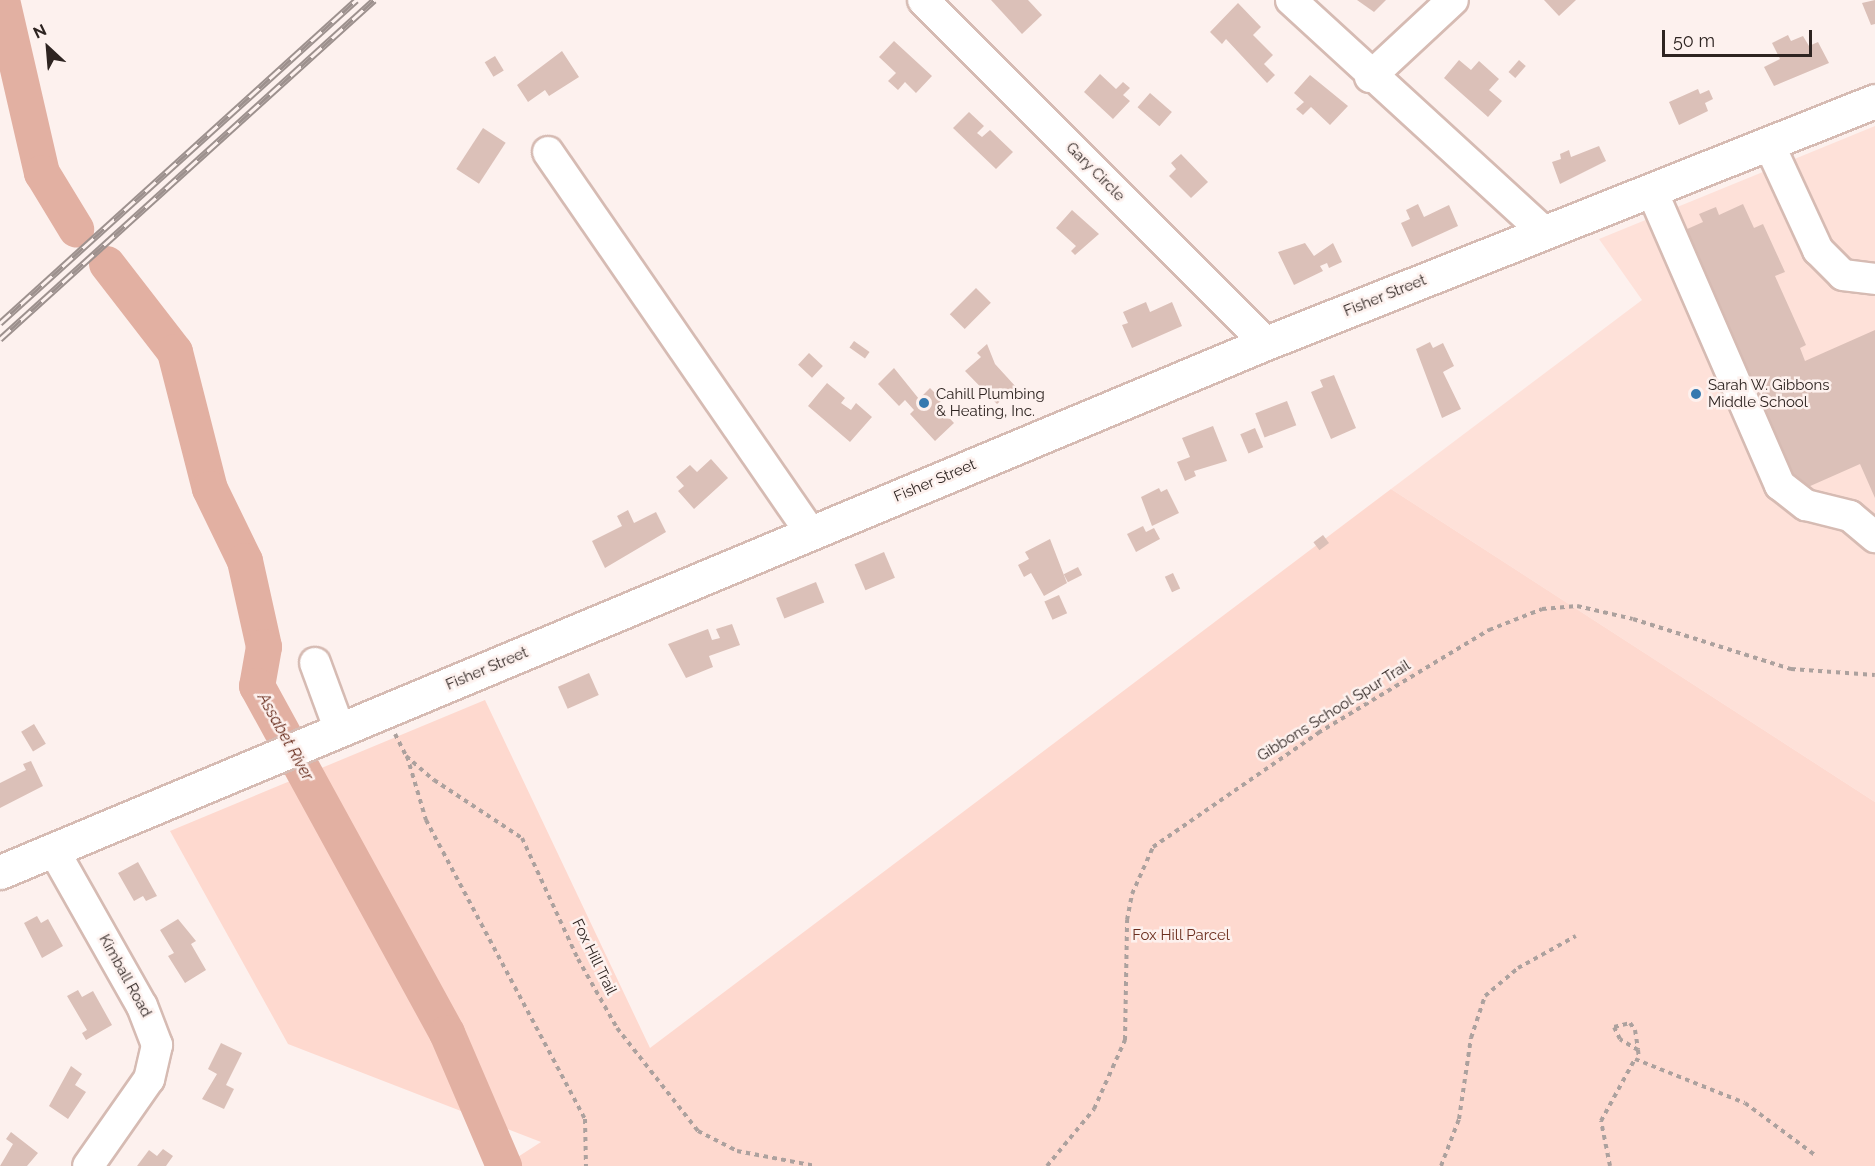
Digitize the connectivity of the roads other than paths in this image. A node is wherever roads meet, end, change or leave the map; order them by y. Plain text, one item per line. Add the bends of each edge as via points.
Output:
1 (924, 0) edge
2 (1291, 0) edge
3 (1454, 0) edge
4 (1370, 77) junction
5 (1875, 100) edge
6 (1769, 144) junction
7 (548, 152) dead end
8 (1652, 191) junction
9 (1545, 233) junction
10 (1875, 279) edge
11 (1266, 343) junction
12 (811, 533) junction
13 (1875, 537) edge
14 (315, 663) dead end
15 (340, 731) junction
16 (53, 849) junction
17 (0, 872) edge
18 (88, 1166) edge

1 - 11 street, Gary Circle
2 - 4 street
3 - 4 street
4 - 9 street
5 - 6 main road, Fisher Street
6 - 8 main road, Fisher Street
6 - 10 street via 1818,250 1843,275
7 - 12 street
8 - 9 main road, Fisher Street
8 - 13 street via 1780,485 1806,505 1850,516
9 - 11 main road, Fisher Street
11 - 12 main road, Fisher Street
12 - 15 main road, Fisher Street
14 - 15 street
15 - 16 main road, Fisher Street
16 - 17 main road, Fisher Street
16 - 18 street, Kimball Road via 142,1006 157,1045 149,1079

